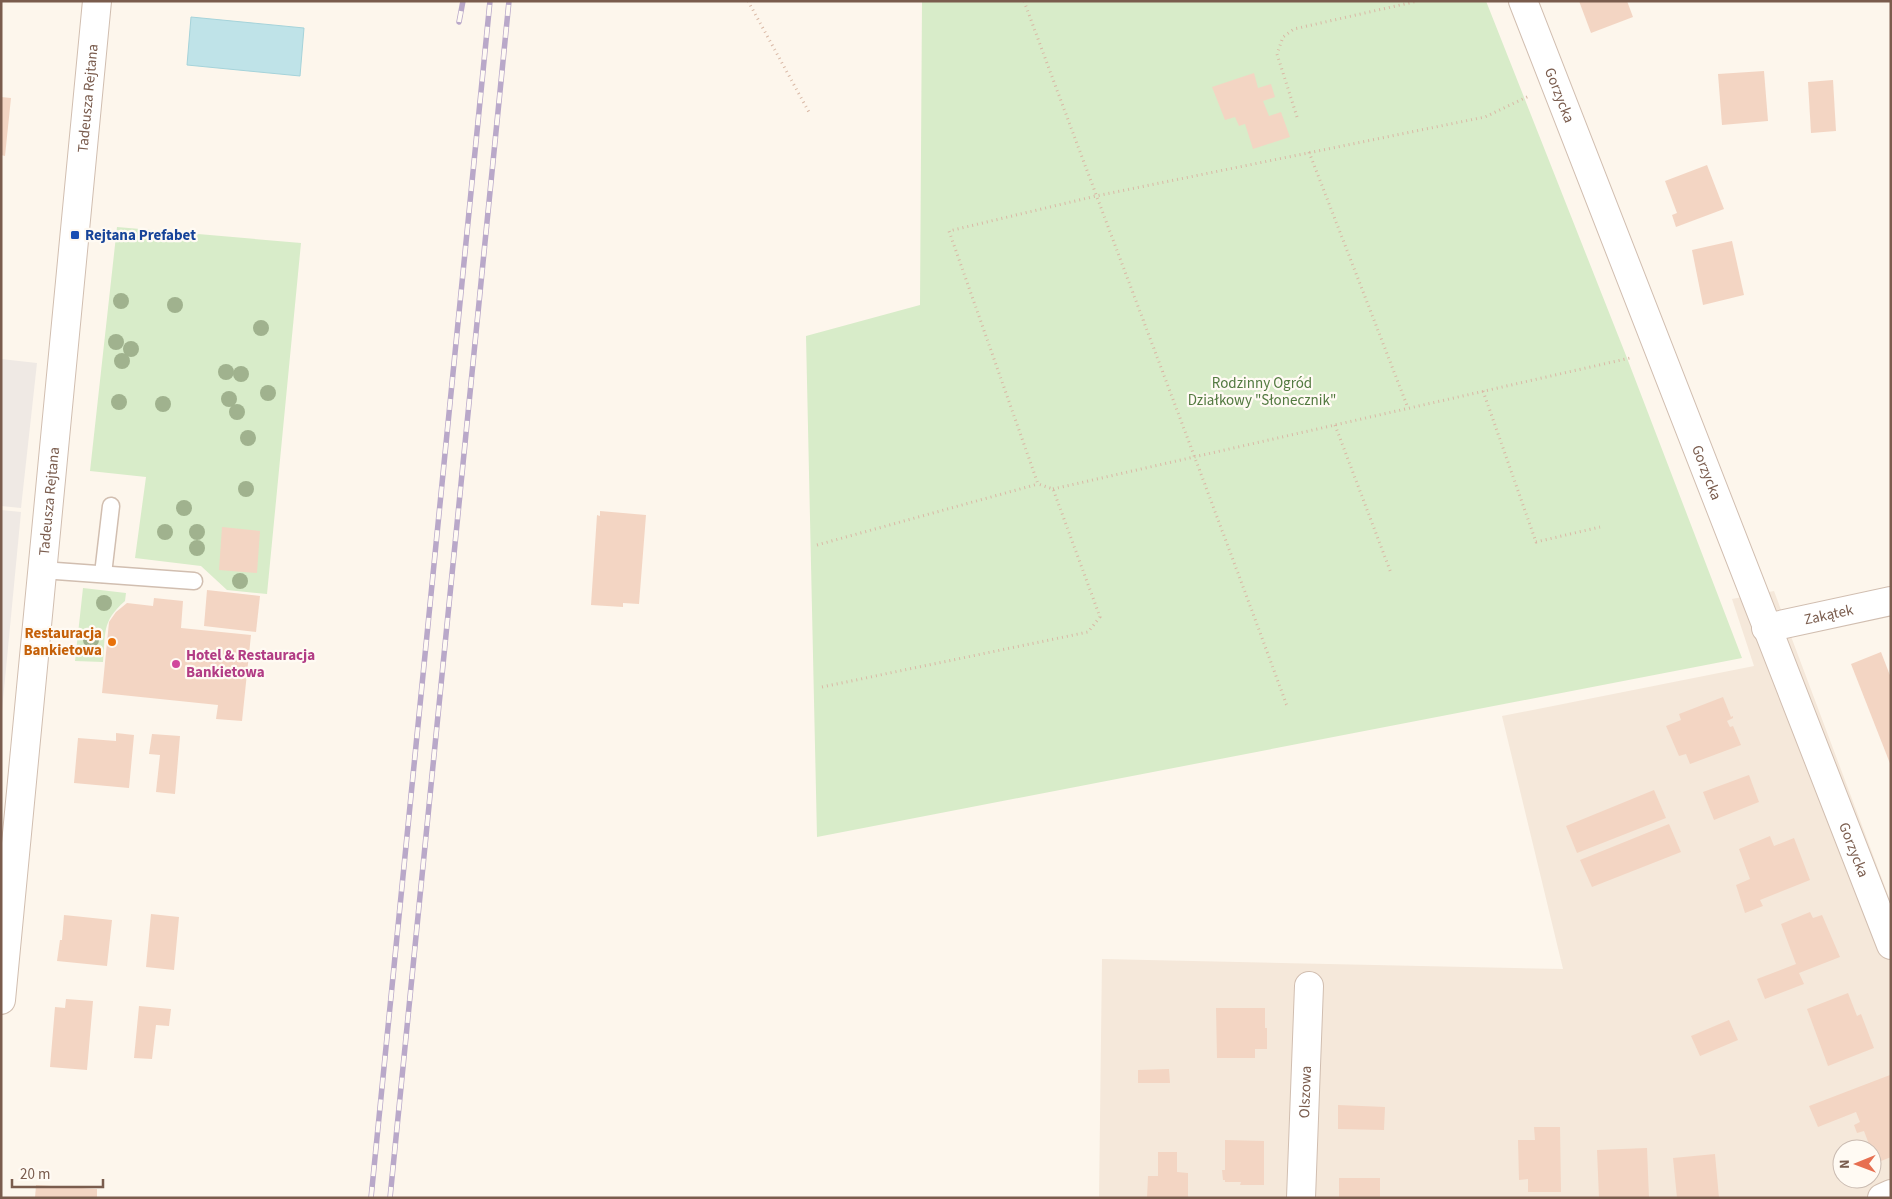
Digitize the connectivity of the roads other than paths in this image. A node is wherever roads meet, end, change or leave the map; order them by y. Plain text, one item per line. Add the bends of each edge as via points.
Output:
1 (97, 1) edge
2 (1523, 1) edge
3 (111, 506) dead end
4 (42, 570) junction
5 (102, 574) junction
6 (194, 581) dead end
7 (1891, 601) edge
8 (1766, 628) junction
9 (1891, 945) edge
10 (1309, 986) dead end
11 (1, 1000) edge
12 (1891, 1194) edge
13 (1301, 1198) edge
14 (1882, 1198) edge

1 - 4 street, Tadeusza Rejtana
2 - 8 street, Gorzycka
3 - 5 lane
4 - 5 lane
4 - 11 street, Tadeusza Rejtana
5 - 6 lane
7 - 8 street, Zakątek
8 - 9 street, Gorzycka
10 - 13 street, Olszowa
12 - 14 street

